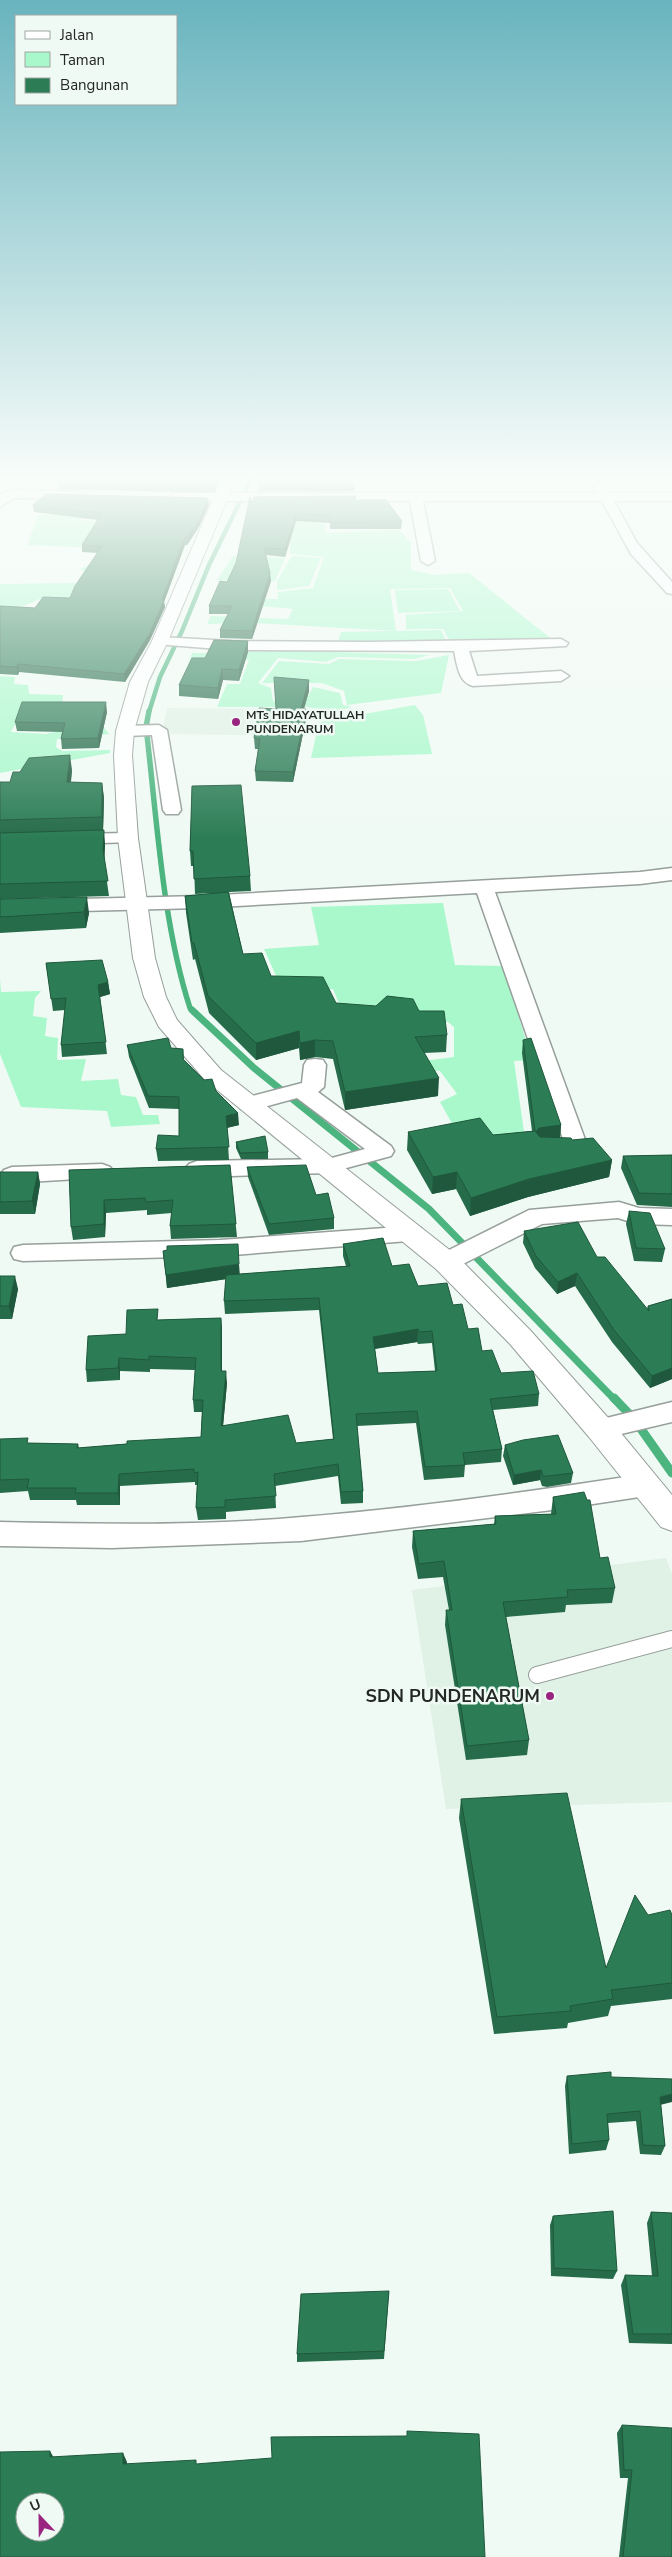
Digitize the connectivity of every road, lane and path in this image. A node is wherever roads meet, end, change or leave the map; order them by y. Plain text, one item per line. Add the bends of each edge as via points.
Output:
1 (181, 600) edge
2 (164, 641) junction
3 (561, 643) dead end
4 (461, 647) junction
5 (561, 676) dead end
6 (131, 731) junction
7 (172, 810) dead end
8 (128, 838) junction
9 (49, 840) edge
10 (672, 874) edge
11 (484, 887) junction
12 (144, 904) junction
13 (0, 907) edge
14 (315, 1065) dead end
15 (291, 1093) junction
16 (249, 1104) junction
17 (546, 1148) edge
18 (328, 1166) junction
19 (180, 1170) edge
20 (121, 1172) edge
21 (12, 1174) edge
22 (672, 1217) edge
23 (412, 1234) junction
24 (23, 1253) dead end
25 (452, 1259) junction
26 (672, 1412) edge
27 (608, 1426) junction
28 (646, 1485) junction
29 (672, 1518) edge
30 (0, 1534) edge
31 (672, 1639) edge
32 (538, 1675) dead end

1 - 2 main road
2 - 4 street
2 - 6 main road via 138,682
3 - 4 street
4 - 5 street via 467,674 473,681
6 - 7 street via 159,730
6 - 8 main road via 123,755
8 - 9 street
8 - 12 main road
10 - 11 street
11 - 12 street
11 - 17 street via 576,1145
12 - 13 street
12 - 16 main road via 144,958 155,997 167,1022 213,1076
14 - 15 street via 314,1087
15 - 16 street
15 - 18 street via 383,1151
16 - 18 main road
18 - 19 street
18 - 23 main road
20 - 21 street
22 - 25 street via 637,1216 619,1210 537,1216
23 - 24 street via 220,1248
23 - 25 main road
25 - 27 main road via 520,1337
26 - 27 street
27 - 28 main road
28 - 29 main road
28 - 30 street via 301,1529 112,1536
31 - 32 lane

